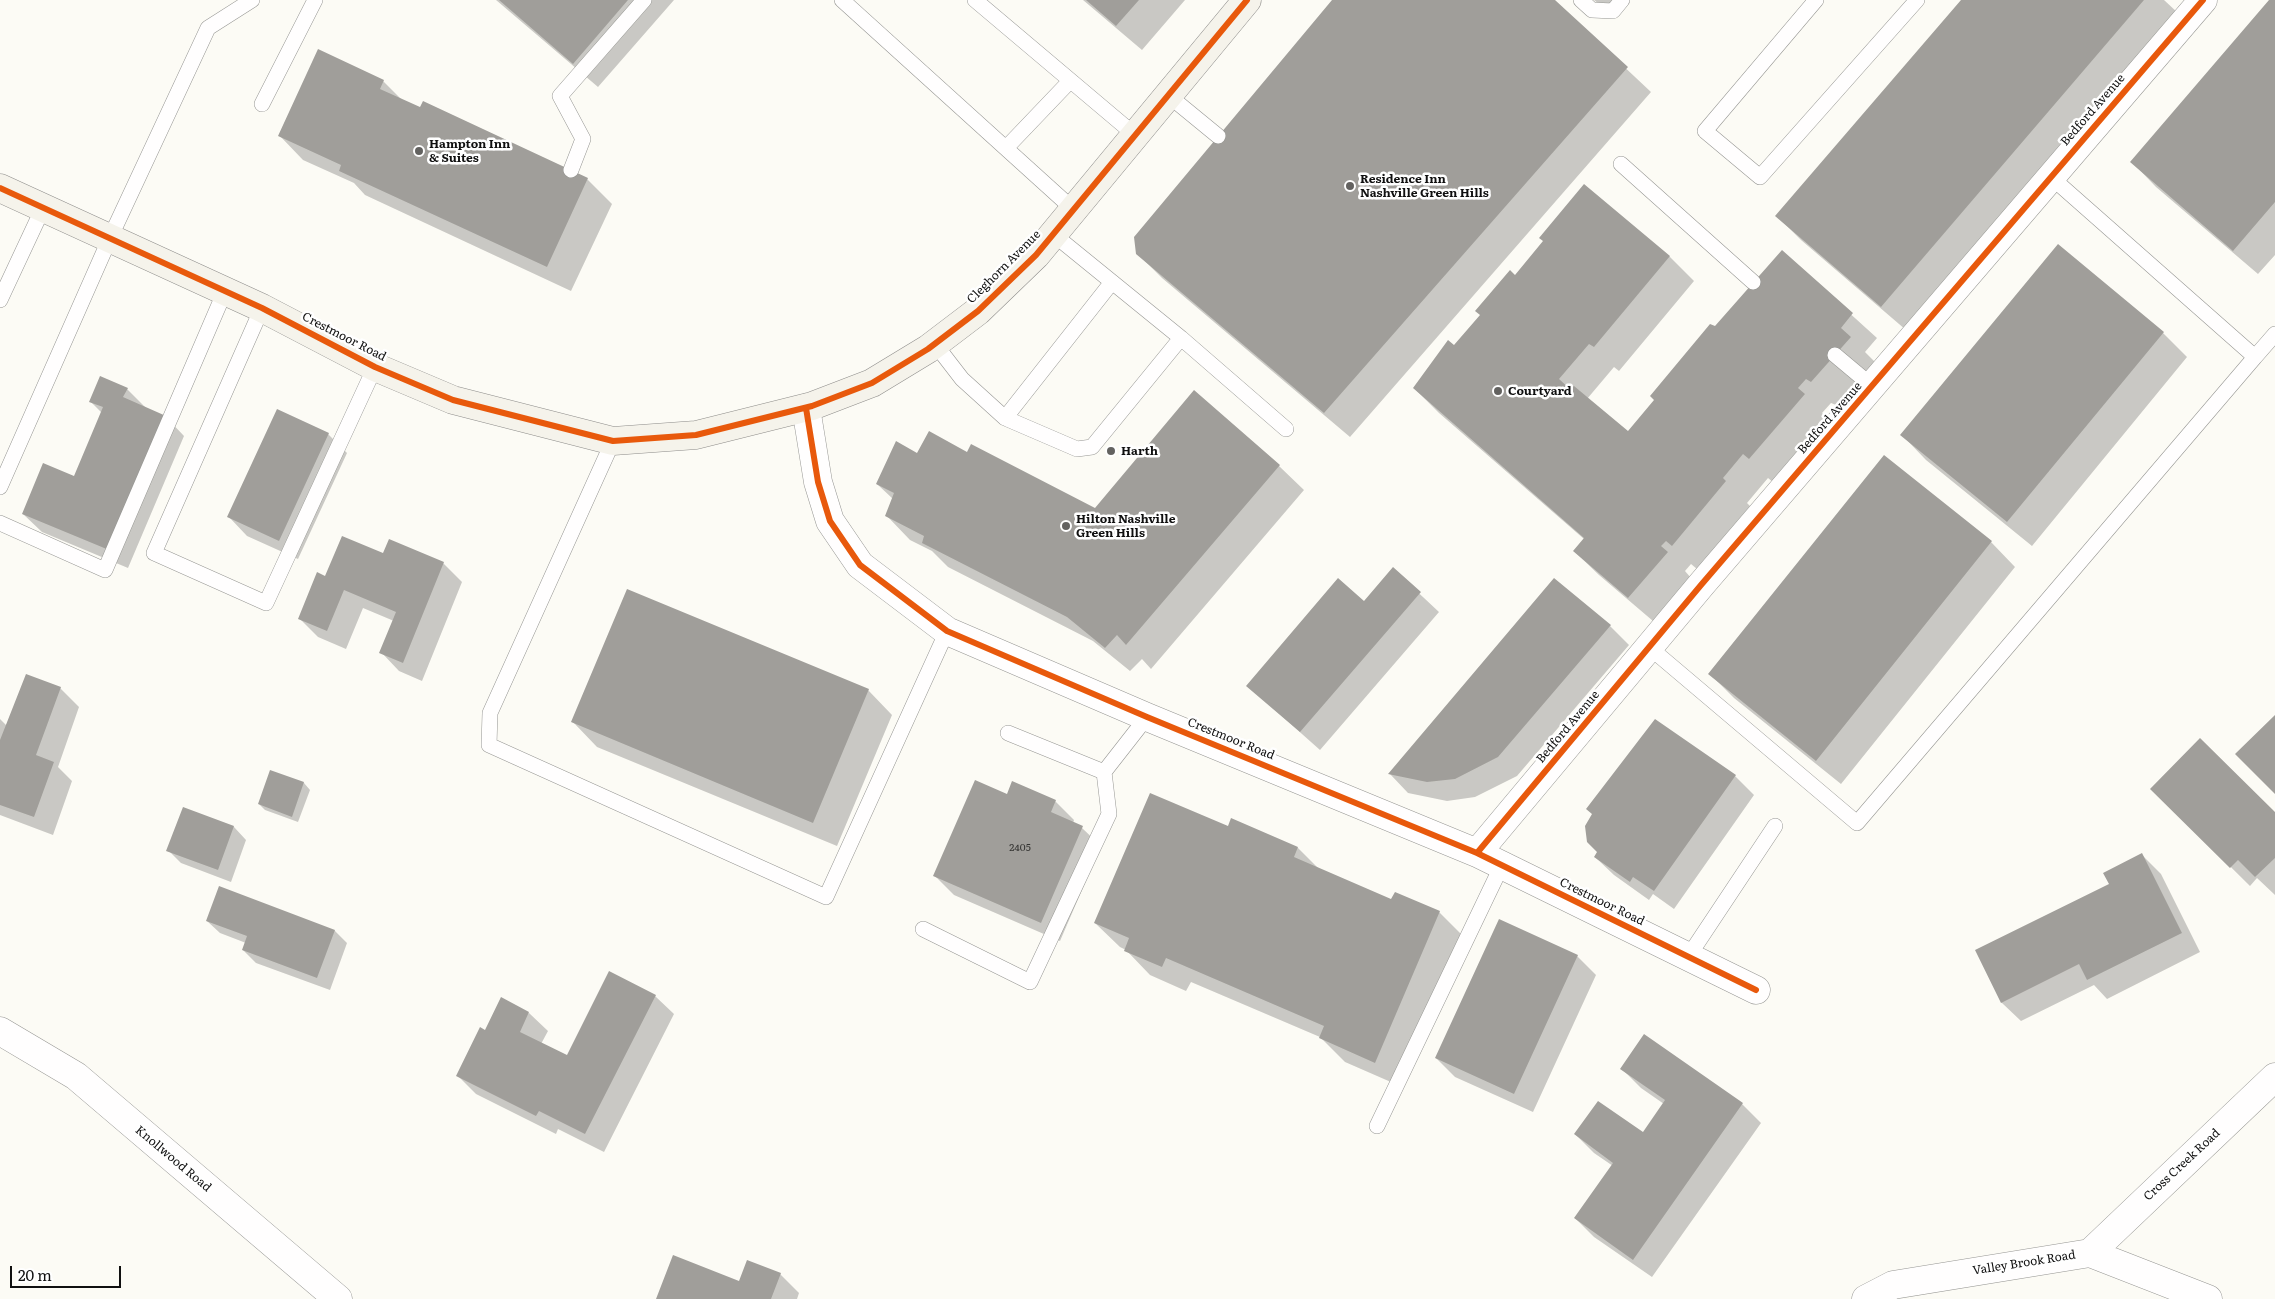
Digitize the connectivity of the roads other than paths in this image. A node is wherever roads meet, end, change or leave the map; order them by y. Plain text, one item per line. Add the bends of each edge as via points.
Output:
1 (252, 0) edge
2 (315, 0) edge
3 (644, 0) edge
4 (842, 0) edge
5 (975, 0) edge
6 (1247, 0) edge
7 (1581, 0) edge
8 (1622, 0) edge
9 (1816, 0) edge
10 (1917, 0) edge
11 (2202, 0) edge
12 (1070, 81) junction
13 (1168, 95) junction
14 (262, 104) dead end
15 (1135, 135) junction
16 (1218, 136) dead end
17 (1006, 148) junction
18 (1621, 164) dead end
19 (571, 170) dead end
20 (2051, 177) junction
21 (0, 188) edge
22 (44, 208) junction
23 (1074, 210) junction
24 (1053, 234) junction
25 (110, 238) junction
26 (1112, 282) junction
27 (1753, 282) dead end
28 (225, 291) junction
29 (0, 300) edge
30 (262, 308) junction
31 (2275, 334) edge
32 (1181, 338) junction
33 (935, 344) junction
34 (1835, 355) dead end
35 (2255, 357) junction
36 (375, 367) junction
37 (1872, 386) junction
38 (806, 408) junction
39 (1005, 418) junction
40 (1286, 428) dead end
41 (696, 435) joint
42 (613, 441) junction
43 (0, 487) edge
44 (0, 522) edge
45 (947, 630) junction
46 (1649, 647) junction
47 (1147, 717) junction
48 (1008, 733) dead end
49 (1104, 772) junction
50 (1775, 826) dead end
51 (1477, 853) junction
52 (1502, 865) junction
53 (923, 929) dead end
54 (1688, 957) junction
55 (1756, 990) dead end
56 (0, 1030) edge
57 (2275, 1077) edge
58 (1377, 1126) dead end
59 (2090, 1253) junction
60 (338, 1299) edge
61 (1866, 1299) edge
62 (2208, 1299) edge

1 - 25 lane via 208,28
2 - 14 lane
3 - 19 lane via 560,96 583,139
4 - 17 lane
5 - 12 lane
6 - 13 street, Cleghorn Avenue
7 - 8 lane via 1592,10 1613,11
9 - 10 lane via 1705,131 1760,177
11 - 20 street, Bedford Avenue
12 - 15 lane
12 - 17 lane
13 - 15 street, Cleghorn Avenue
13 - 16 lane
15 - 23 street, Cleghorn Avenue
17 - 23 lane
18 - 27 lane
20 - 35 lane
20 - 37 street, Bedford Avenue
21 - 22 street, Crestmoor Road
22 - 25 street, Crestmoor Road
22 - 29 lane
23 - 24 street, Cleghorn Avenue
24 - 26 lane
24 - 33 street, Cleghorn Avenue via 978,311
25 - 28 street, Crestmoor Road
25 - 43 lane
26 - 32 lane
26 - 39 lane
28 - 30 street, Crestmoor Road
28 - 44 lane via 106,570
30 - 36 street, Crestmoor Road
30 - 36 lane via 154,553 266,603
31 - 35 lane
32 - 39 lane via 1092,447 1077,449
32 - 40 lane
33 - 38 street, Cleghorn Avenue via 872,383
33 - 39 lane via 962,379
34 - 37 lane
35 - 46 lane via 1857,823
36 - 42 street, Crestmoor Road via 453,400
37 - 46 street, Bedford Avenue
38 - 41 street, Cleghorn Avenue
38 - 45 street, Crestmoor Road via 818,482 830,521 860,565
41 - 42 street, Crestmoor Road
42 - 45 lane via 490,713 489,745 826,897
45 - 47 street, Crestmoor Road
46 - 51 street, Bedford Avenue
47 - 49 lane
47 - 51 street, Crestmoor Road
48 - 49 lane
49 - 53 lane via 1109,814 1030,982
50 - 54 lane
51 - 52 street, Crestmoor Road
52 - 54 street, Crestmoor Road
52 - 58 lane
54 - 55 street, Crestmoor Road
56 - 60 street, Knollwood Road via 76,1076
57 - 59 street, Cross Creek Road
59 - 61 street, Valley Brook Road via 1893,1285
59 - 62 street, Valley Brook Road

